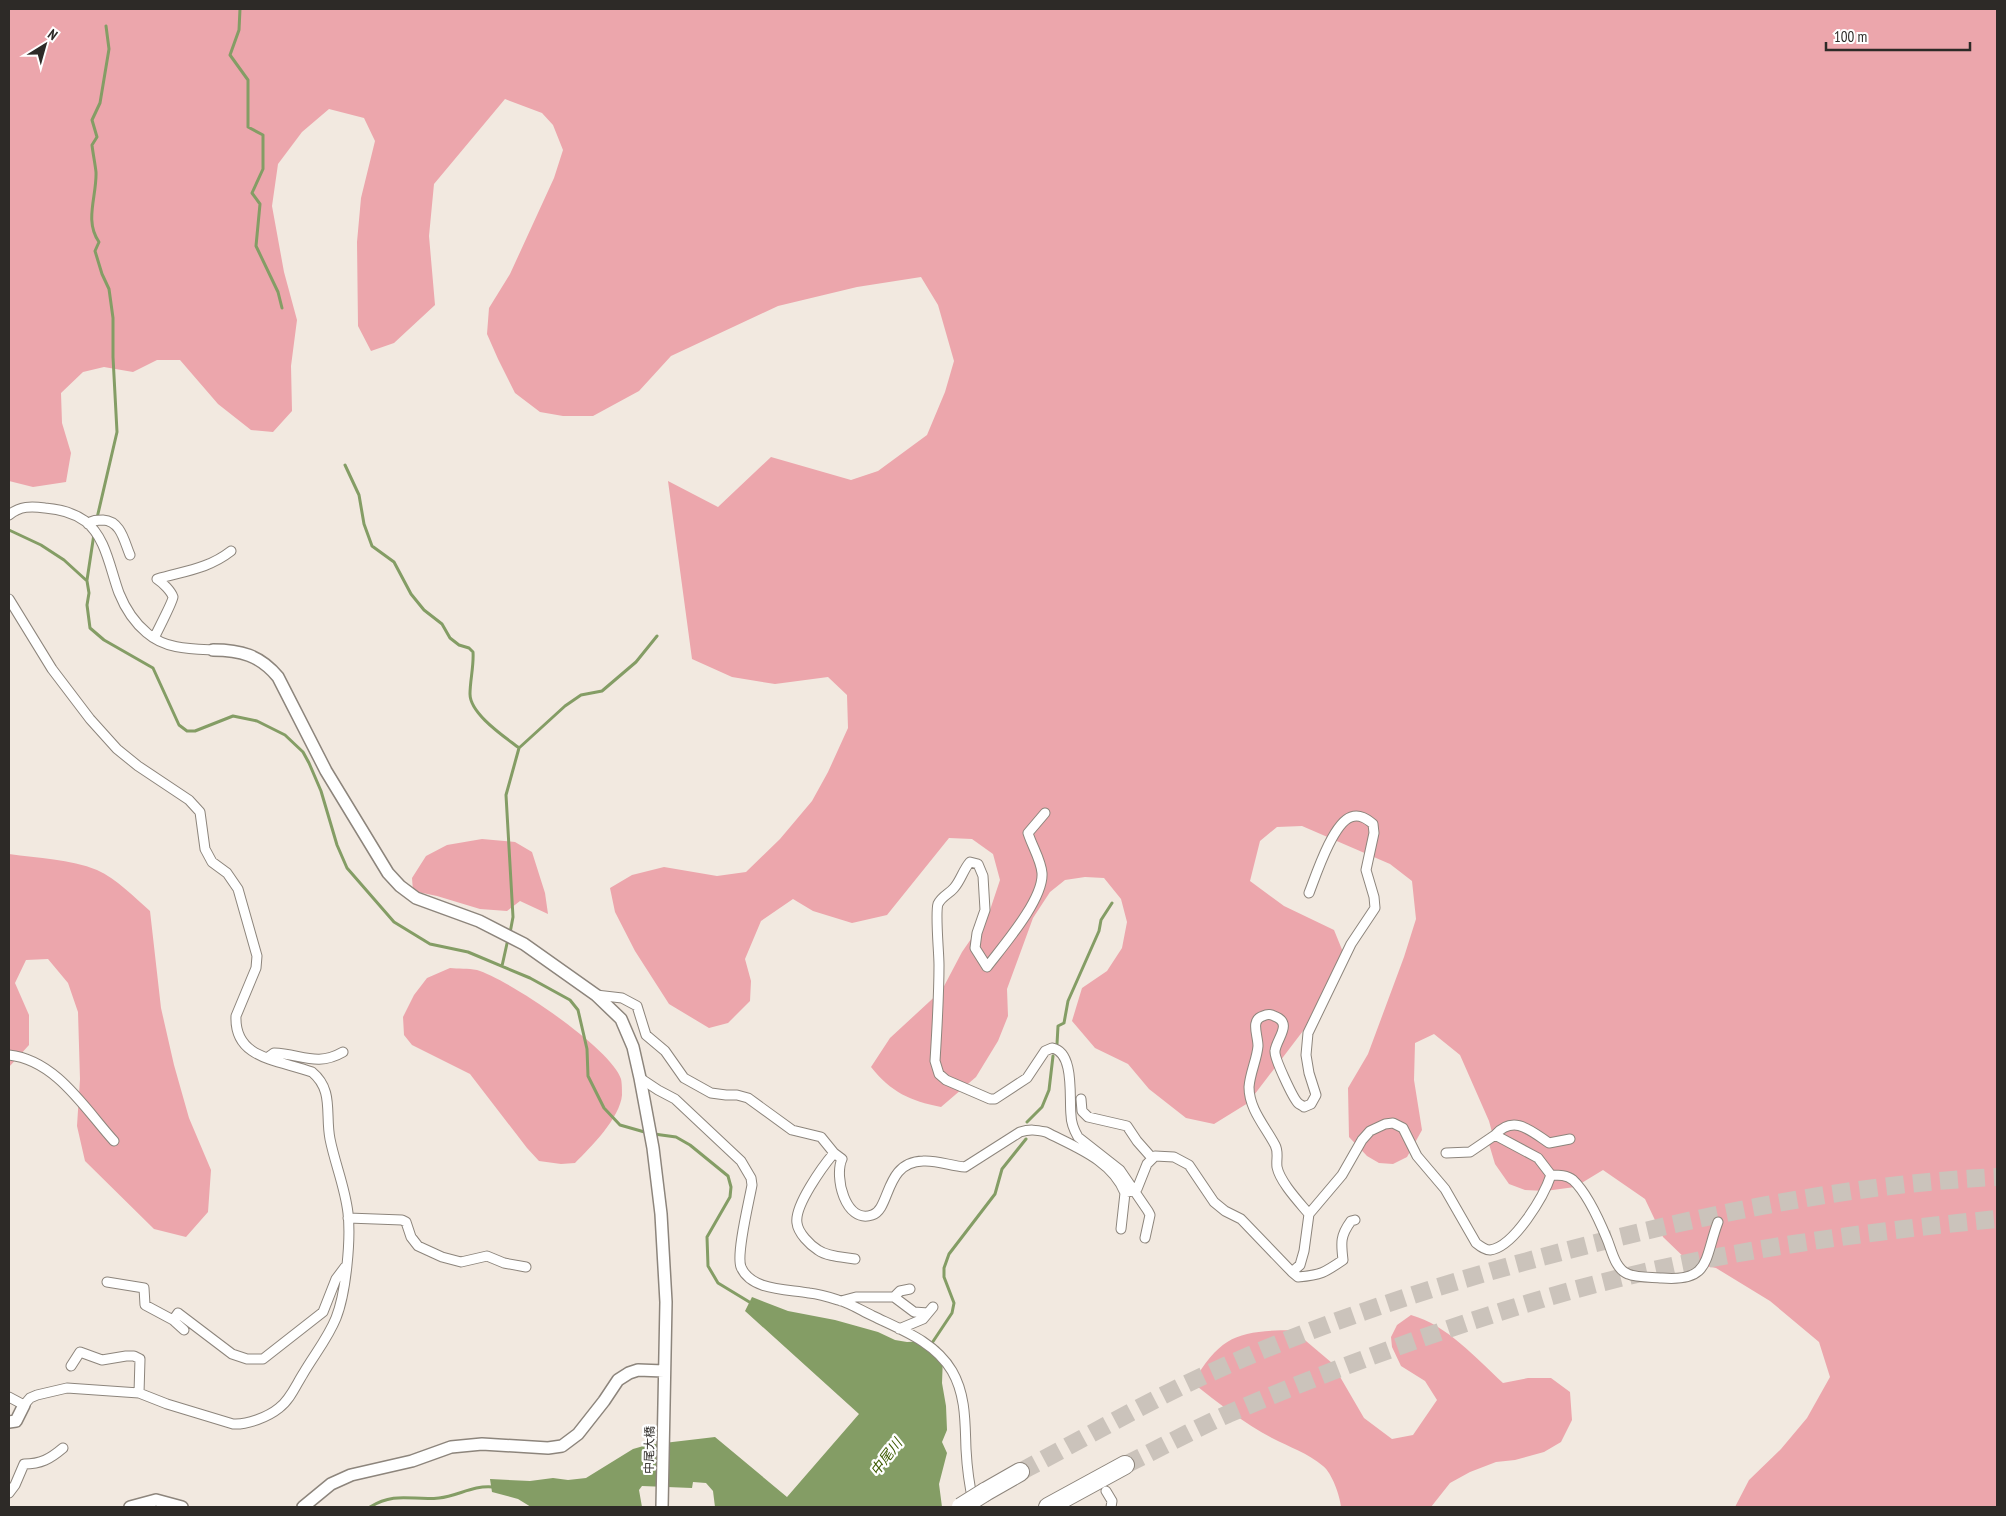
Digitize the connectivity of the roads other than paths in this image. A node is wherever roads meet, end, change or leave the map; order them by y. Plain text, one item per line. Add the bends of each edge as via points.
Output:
1 (9, 504) edge
2 (23, 507) junction
3 (9, 514) edge
4 (93, 522) junction
5 (232, 551) dead end
6 (130, 555) dead end
7 (9, 599) edge
8 (154, 638) junction
9 (212, 650) joint
10 (1045, 813) dead end
11 (1309, 893) dead end
12 (596, 995) junction
13 (343, 1052) dead end
14 (9, 1055) edge
15 (267, 1058) junction
16 (640, 1078) junction
17 (1081, 1098) dead end
18 (1494, 1135) junction
19 (1570, 1139) dead end
20 (114, 1141) dead end
21 (834, 1153) junction
22 (1446, 1153) dead end
23 (1152, 1158) junction
24 (1551, 1175) junction
25 (1129, 1192) junction
26 (1309, 1214) junction
27 (348, 1218) junction
28 (1355, 1220) dead end
29 (1718, 1222) dead end
30 (1121, 1229) dead end
31 (1145, 1238) dead end
32 (855, 1259) dead end
33 (346, 1266) junction
34 (526, 1267) dead end
35 (1292, 1272) junction
36 (107, 1282) dead end
37 (910, 1289) dead end
38 (894, 1297) junction
39 (841, 1300) junction
40 (172, 1320) junction
41 (899, 1329) junction
42 (184, 1330) dead end
43 (71, 1366) dead end
44 (664, 1371) junction
45 (140, 1393) junction
46 (9, 1397) edge
47 (24, 1405) junction
48 (9, 1422) edge
49 (63, 1448) dead end
50 (1126, 1465) tunnel mouth
51 (1020, 1472) tunnel mouth
52 (1106, 1491) dead end
53 (9, 1493) edge
54 (130, 1507) edge
55 (182, 1507) edge
56 (303, 1507) edge
57 (662, 1507) edge
58 (961, 1507) edge
59 (976, 1507) edge
60 (1048, 1507) edge
61 (1111, 1507) edge

1 - 2 street
2 - 3 street
2 - 4 street via 52,509
4 - 6 street via 108,521 119,529
4 - 8 street via 129,612
5 - 8 street via 200,568 157,579 173,597
7 - 15 street via 52,669 95,725 117,749 189,800 200,812 205,849 212,862 227,873 238,889 257,956 254,975 236,1016 237,1030 245,1047
8 - 9 street via 172,646
9 - 12 street, 中尾大橋 via 229,650 255,657 278,677 326,771 388,873 400,886 416,898 479,921 517,941
10 - 25 street via 1028,833 1042,874 1039,887 1032,905 987,967 975,948 985,910 983,876 978,864 970,862 955,888 938,904 935,1061 939,1074 946,1080 995,1099 1027,1078 1045,1051 1056,1048 1065,1057 1069,1072 1074,1130 1088,1146 1112,1163
11 - 26 street via 1330,841 1346,820 1353,816 1373,824 1366,870 1374,908 1351,944 1308,1033 1306,1055 1316,1095 1311,1104 1304,1107 1299,1104 1276,1057 1275,1051 1284,1027 1282,1022 1271,1014 1257,1019 1255,1024 1258,1047 1250,1096 1278,1151 1280,1174
12 - 16 street, 中尾大橋 via 621,1019 633,1047
12 - 21 street via 622,998 637,1006 646,1035 664,1051 684,1078 711,1093 748,1098 792,1130 821,1137
13 - 15 street via 331,1059 274,1053
14 - 20 street via 22,1056 57,1077
15 - 27 street via 312,1072 324,1086 333,1157 344,1188
16 - 39 street via 675,1099 742,1161 752,1178 740,1254 741,1267 748,1277 770,1287
16 - 44 street, 中尾大橋 via 653,1148 665,1260
17 - 23 street via 1082,1111 1088,1117 1127,1126
18 - 19 street via 1508,1125 1530,1128 1549,1143
18 - 22 street via 1470,1152
18 - 24 street via 1538,1158
21 - 25 street via 842,1159 840,1170 847,1206 862,1216 879,1211 894,1178 906,1166 923,1161 965,1167 1030,1129 1046,1132 1095,1158 1116,1175
21 - 32 street via 816,1176 796,1224 817,1250
23 - 25 street via 1137,1189
23 - 35 street via 1162,1155 1174,1157 1189,1165 1214,1202 1240,1218
24 - 26 street via 1536,1207 1511,1237 1499,1247 1484,1249 1476,1243 1445,1189 1424,1167 1403,1128 1393,1123 1385,1124 1370,1131 1362,1140 1342,1175
24 - 29 street via 1573,1180 1603,1229 1618,1267 1629,1274 1682,1279 1698,1273
25 - 30 street
25 - 31 street via 1150,1216
26 - 35 street via 1304,1251 1300,1264
27 - 33 street
27 - 34 street via 402,1220 415,1243 425,1250 461,1262 487,1256
28 - 35 street via 1350,1221 1343,1232 1343,1260 1315,1276 1298,1277
33 - 40 street via 316,1319 263,1359 247,1359 232,1354 178,1312
33 - 45 street via 336,1318 317,1354 280,1408 252,1421 233,1424
36 - 40 street via 144,1288 146,1305
37 - 38 street via 900,1291
38 - 39 street
38 - 41 street via 914,1312 930,1310 923,1319
39 - 41 street
40 - 42 street
41 - 59 street via 928,1345 942,1358 960,1389 969,1485
43 - 45 street via 80,1352 102,1360 134,1356 140,1359
44 - 56 street via 638,1370 618,1380 578,1434 562,1446 482,1444 451,1448 352,1475 332,1484
44 - 57 street, 中尾大橋
45 - 47 street via 67,1388 37,1395
46 - 47 street
47 - 48 street via 16,1421
49 - 53 street via 38,1464 24,1464
50 - 60 highway
51 - 58 highway, bridge
52 - 61 street via 1112,1501
54 - 55 street via 156,1500

